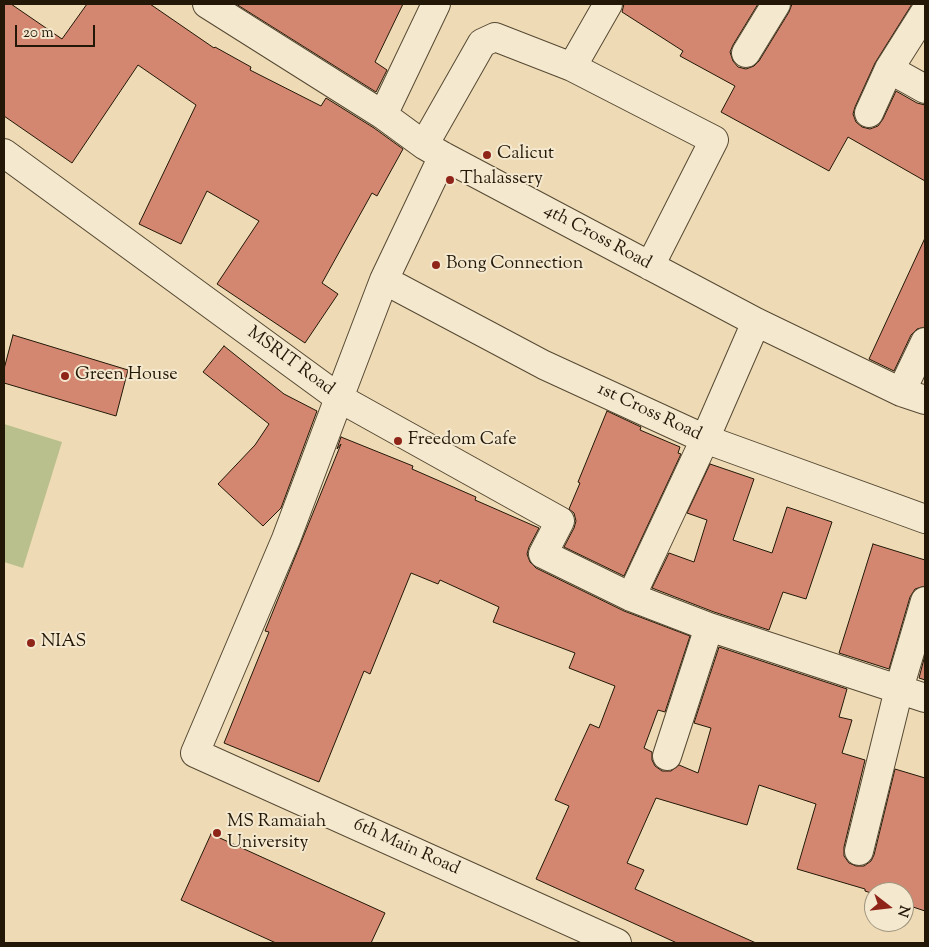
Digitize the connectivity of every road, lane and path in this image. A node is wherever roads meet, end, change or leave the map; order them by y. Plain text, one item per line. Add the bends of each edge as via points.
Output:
1 (207, 4) edge
2 (436, 4) edge
3 (608, 4) edge
4 (776, 4) edge
5 (925, 12) edge
6 (746, 53) dead end
7 (572, 67) junction
8 (889, 69) junction
9 (925, 88) edge
10 (869, 113) dead end
11 (383, 115) junction
12 (433, 150) junction
13 (4, 154) edge
14 (650, 266) junction
15 (384, 280) junction
16 (756, 322) junction
17 (925, 342) edge
18 (913, 396) edge
19 (340, 398) junction
20 (705, 439) junction
21 (925, 519) edge
22 (631, 597) junction
23 (925, 601) edge
24 (709, 628) junction
25 (899, 689) junction
26 (925, 698) edge
27 (195, 753) joint
28 (667, 756) dead end
29 (859, 851) dead end
30 (617, 943) edge

1 - 11 street, 4th Cross Road
2 - 11 street
3 - 7 street
4 - 6 street
5 - 8 street
7 - 12 street via 495,37 482,43
7 - 14 street via 714,140
8 - 9 street
8 - 10 street
11 - 12 street, 4th Cross Road
12 - 14 street, 4th Cross Road
12 - 15 street
13 - 19 street, MSRIT Road
14 - 16 street, 4th Cross Road
15 - 19 street
15 - 20 street, 1st Cross Road via 535,360
16 - 18 street, 4th Cross Road
16 - 20 street
17 - 18 street
19 - 22 street via 560,521 543,554
19 - 27 street, MSRIT Road via 286,539
20 - 21 street, 1st Cross Road
20 - 22 street
22 - 24 street
23 - 25 street
24 - 25 street
24 - 28 street
25 - 26 street
25 - 29 street
27 - 30 street, 6th Main Road

